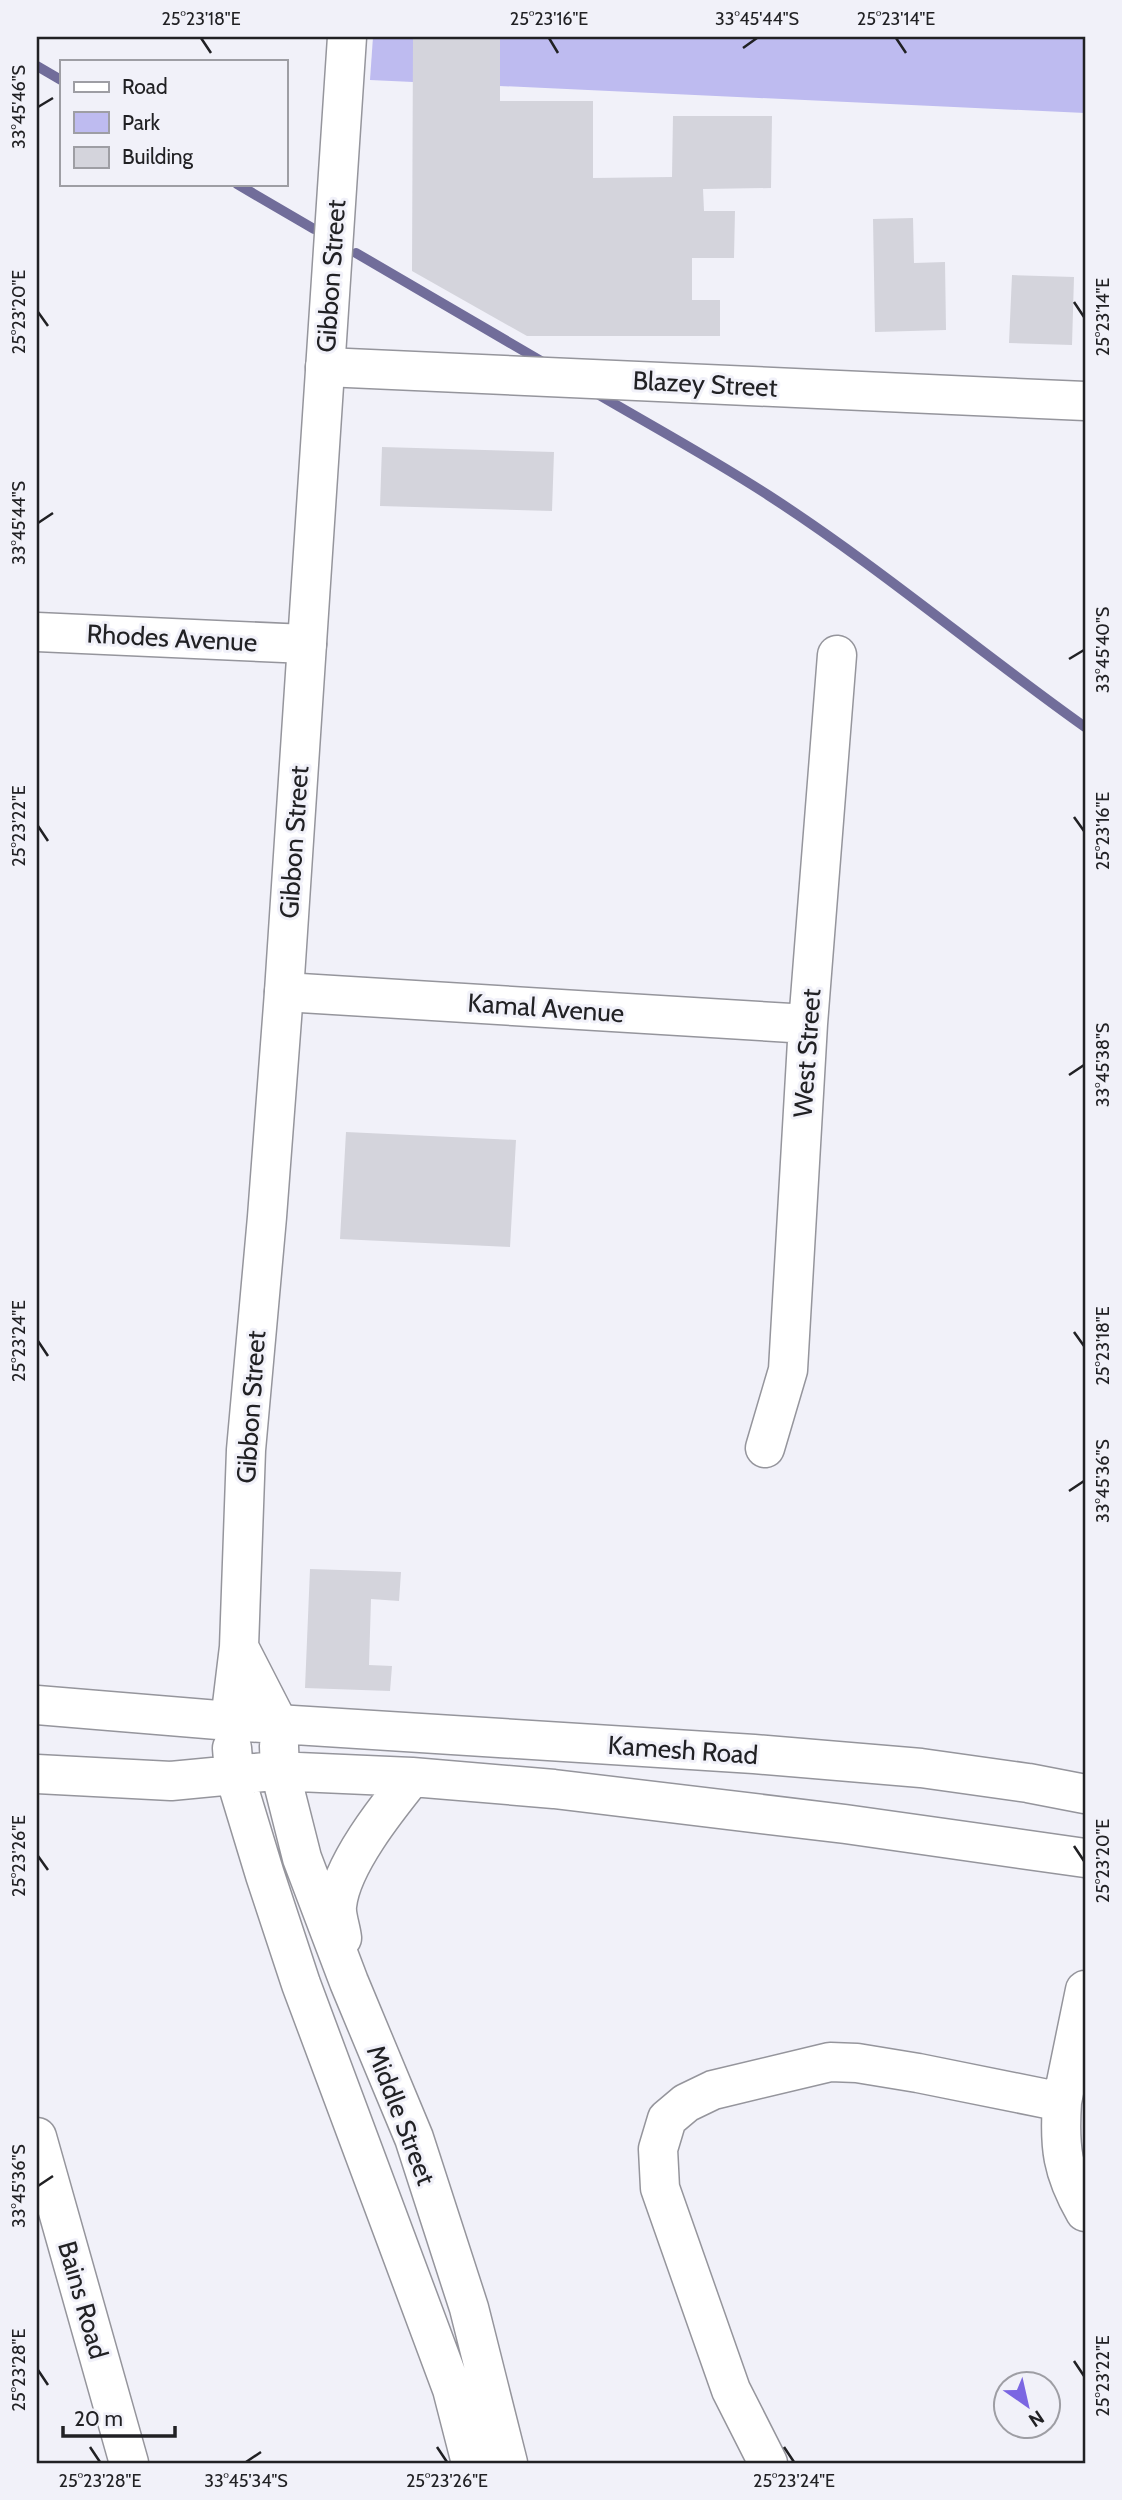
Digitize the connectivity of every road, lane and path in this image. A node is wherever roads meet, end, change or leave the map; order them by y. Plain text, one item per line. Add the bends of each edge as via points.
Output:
1 (347, 37) edge
2 (325, 367) junction
3 (1085, 401) edge
4 (37, 632) edge
5 (307, 644) junction
6 (836, 655) dead end
7 (284, 992) junction
8 (808, 1024) junction
9 (765, 1448) dead end
10 (239, 1647) junction
11 (37, 1705) edge
12 (230, 1721) junction
13 (278, 1723) junction
14 (280, 1771) junction
15 (234, 1773) junction
16 (37, 1774) edge
17 (412, 1777) junction
18 (1085, 1794) edge
19 (1085, 1858) edge
20 (349, 1982) junction
21 (1085, 1990) edge
22 (1062, 2102) junction
23 (37, 2137) edge
24 (1085, 2212) edge
25 (129, 2463) edge
26 (471, 2463) edge
27 (508, 2463) edge
28 (768, 2463) edge

1 - 2 street, Gibbon Street
2 - 3 street, Blazey Street
2 - 5 street, Gibbon Street
4 - 5 street, Rhodes Avenue
5 - 7 street, Gibbon Street
6 - 8 street, West Street
7 - 8 street, Kamal Avenue
7 - 10 street, Gibbon Street via 246,1450
8 - 9 street, West Street via 788,1370
10 - 12 street, Gibbon Street
10 - 13 street, Gibbon Street
11 - 12 street, Kamesh Road
12 - 13 street, Kamesh Road
12 - 15 street, Middle Street
13 - 14 street, Middle Street
13 - 18 street, Kamesh Road via 921,1768
14 - 15 street, Kamesh Road
14 - 17 street, Kamesh Road
14 - 20 street, Middle Street via 302,1858
15 - 16 street, Kamesh Road via 171,1781
15 - 26 street, Middle Street via 298,1973 452,2389
17 - 19 street, Kamesh Road via 555,1789
17 - 20 street via 384,1811 348,1870 337,1906
20 - 27 street, Middle Street via 414,2138 469,2308
21 - 22 street
22 - 24 street via 1063,2164
22 - 28 street via 918,2073 830,2062 713,2090 667,2119 658,2149 660,2188 731,2390
23 - 25 street, Bains Road

